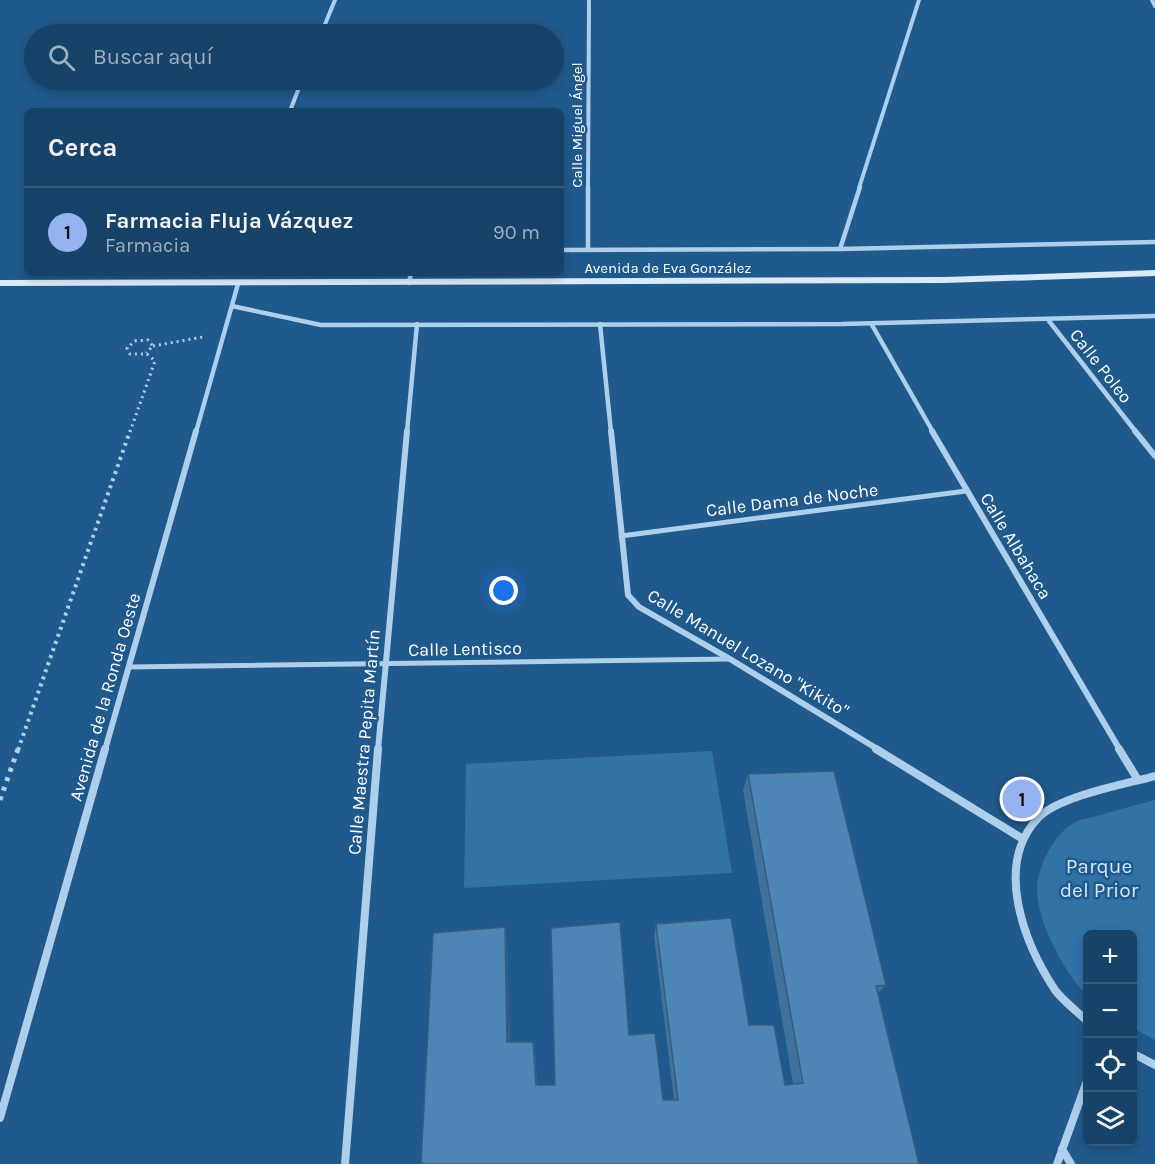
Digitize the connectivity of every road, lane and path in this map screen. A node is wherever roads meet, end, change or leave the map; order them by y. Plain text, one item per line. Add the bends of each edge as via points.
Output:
1 (335, 0) edge
2 (589, 0) edge
3 (919, 0) edge
4 (1152, 0) edge
5 (1155, 6) edge
6 (325, 24) edge
7 (299, 90) edge
8 (291, 108) edge
9 (1155, 242) edge
10 (840, 249) junction
11 (564, 250) edge
12 (588, 250) junction
13 (1155, 273) edge
14 (410, 278) edge
15 (0, 284) edge
16 (238, 284) junction
17 (231, 306) junction
18 (1155, 316) edge
19 (1049, 321) junction
20 (417, 324) junction
21 (600, 324) junction
22 (872, 325) junction
23 (146, 353) junction
24 (1155, 456) edge
25 (966, 491) junction
26 (621, 536) junction
27 (730, 659) junction
28 (385, 665) junction
29 (129, 667) junction
30 (1155, 776) edge
31 (1138, 780) junction
32 (0, 800) edge
33 (1023, 839) junction
34 (1083, 1017) edge
35 (1137, 1056) edge
36 (1155, 1065) edge
37 (1083, 1092) edge
38 (0, 1118) edge
39 (1062, 1149) junction
40 (345, 1164) edge
41 (1057, 1164) edge
42 (1071, 1164) edge

1 - 6 street
2 - 12 street, Calle Miguel Ángel
3 - 10 street
4 - 5 street
7 - 8 street
9 - 10 street, Avenida de Eva González
10 - 12 street, Avenida de Eva González
11 - 12 street, Avenida de Eva González
13 - 14 main road, Avenida de Eva González via 934,280
14 - 16 main road, Avenida de Eva González
15 - 16 main road, Avenida de Eva González
16 - 17 street, Avenida de la Ronda Oeste
17 - 20 street via 321,325
17 - 29 street, Avenida de la Ronda Oeste
18 - 19 street
19 - 22 street
19 - 24 street, Calle Poleo
20 - 21 street
20 - 28 street, Calle Maestra Pepita Martín
21 - 22 street
21 - 26 street, Calle Manuel Lozano "Kikito"
22 - 25 street, Calle Albahaca
23 - 23 path via 153,346 148,340 132,343 127,350 134,355
23 - 32 path via 155,361
25 - 26 street, Calle Dama de Noche
25 - 31 street, Calle Albahaca
26 - 27 street, Calle Manuel Lozano "Kikito" via 628,595 639,607
27 - 28 street, Calle Lentisco
27 - 33 street, Calle Manuel Lozano "Kikito"
28 - 29 street, Calle Lentisco
28 - 40 street, Calle Maestra Pepita Martín
29 - 38 street, Avenida de la Ronda Oeste
30 - 31 street
31 - 33 street via 1062,802 1040,816
33 - 34 street via 1015,880 1022,927 1056,991
35 - 36 street
37 - 39 street
39 - 41 street
39 - 42 street

